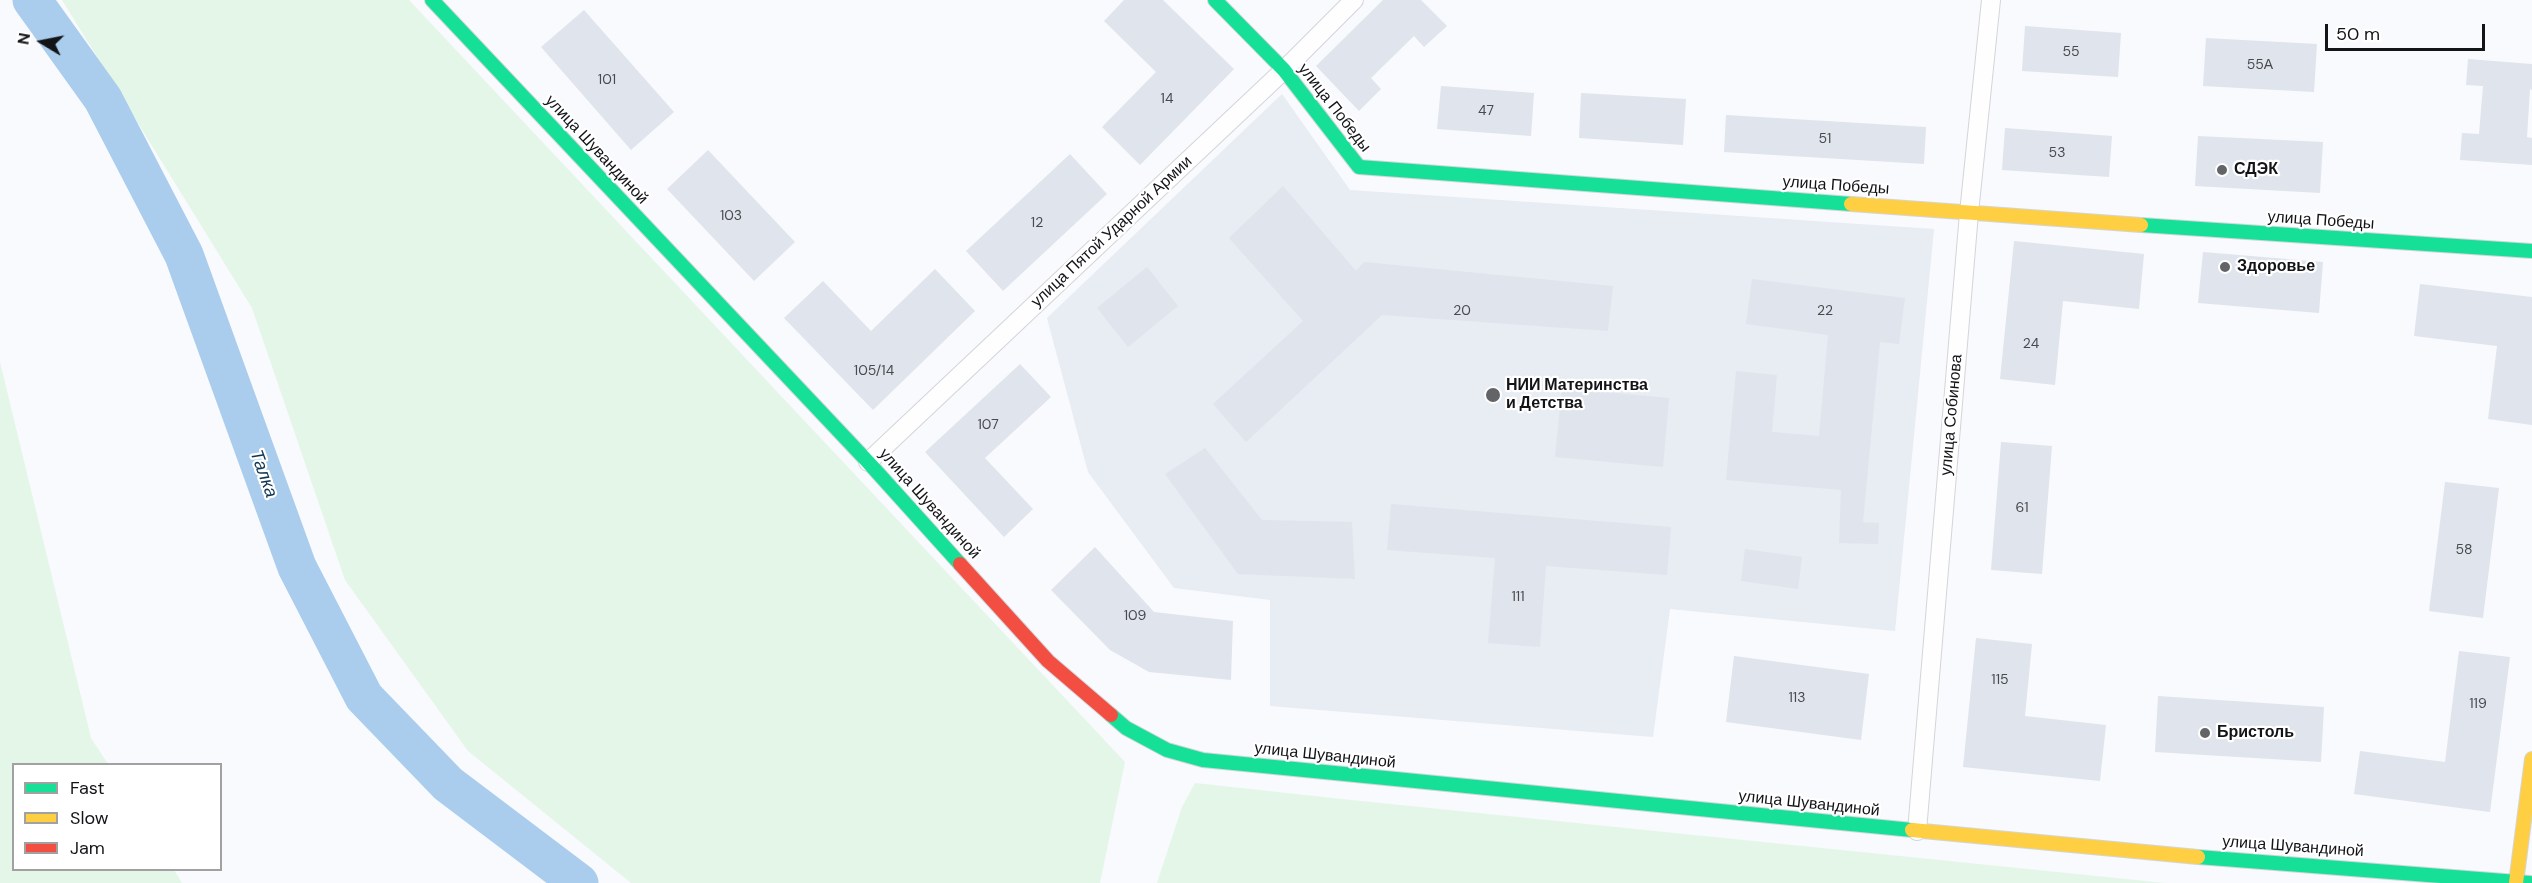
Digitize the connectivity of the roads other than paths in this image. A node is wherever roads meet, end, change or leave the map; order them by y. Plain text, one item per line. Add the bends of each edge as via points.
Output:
1 (432, 0) edge
2 (1215, 0) edge
3 (1354, 0) edge
4 (1991, 0) edge
5 (1284, 70) junction
6 (1969, 213) junction
7 (2532, 251) edge
8 (868, 462) junction
9 (2532, 759) edge
10 (1917, 831) junction
11 (2521, 882) edge

1 - 8 street, улица Шувандиной
2 - 5 street, улица Победы
3 - 5 street, улица Пятой Ударной Армии
4 - 6 street, улица Собинова
5 - 6 street, улица Победы via 1359,167
5 - 8 street, улица Пятой Ударной Армии
6 - 7 street, улица Победы
6 - 10 street, улица Собинова
8 - 10 street, улица Шувандиной via 1048,661 1126,728 1167,750 1203,760
9 - 11 street
10 - 11 street, улица Шувандиной via 2129,852

